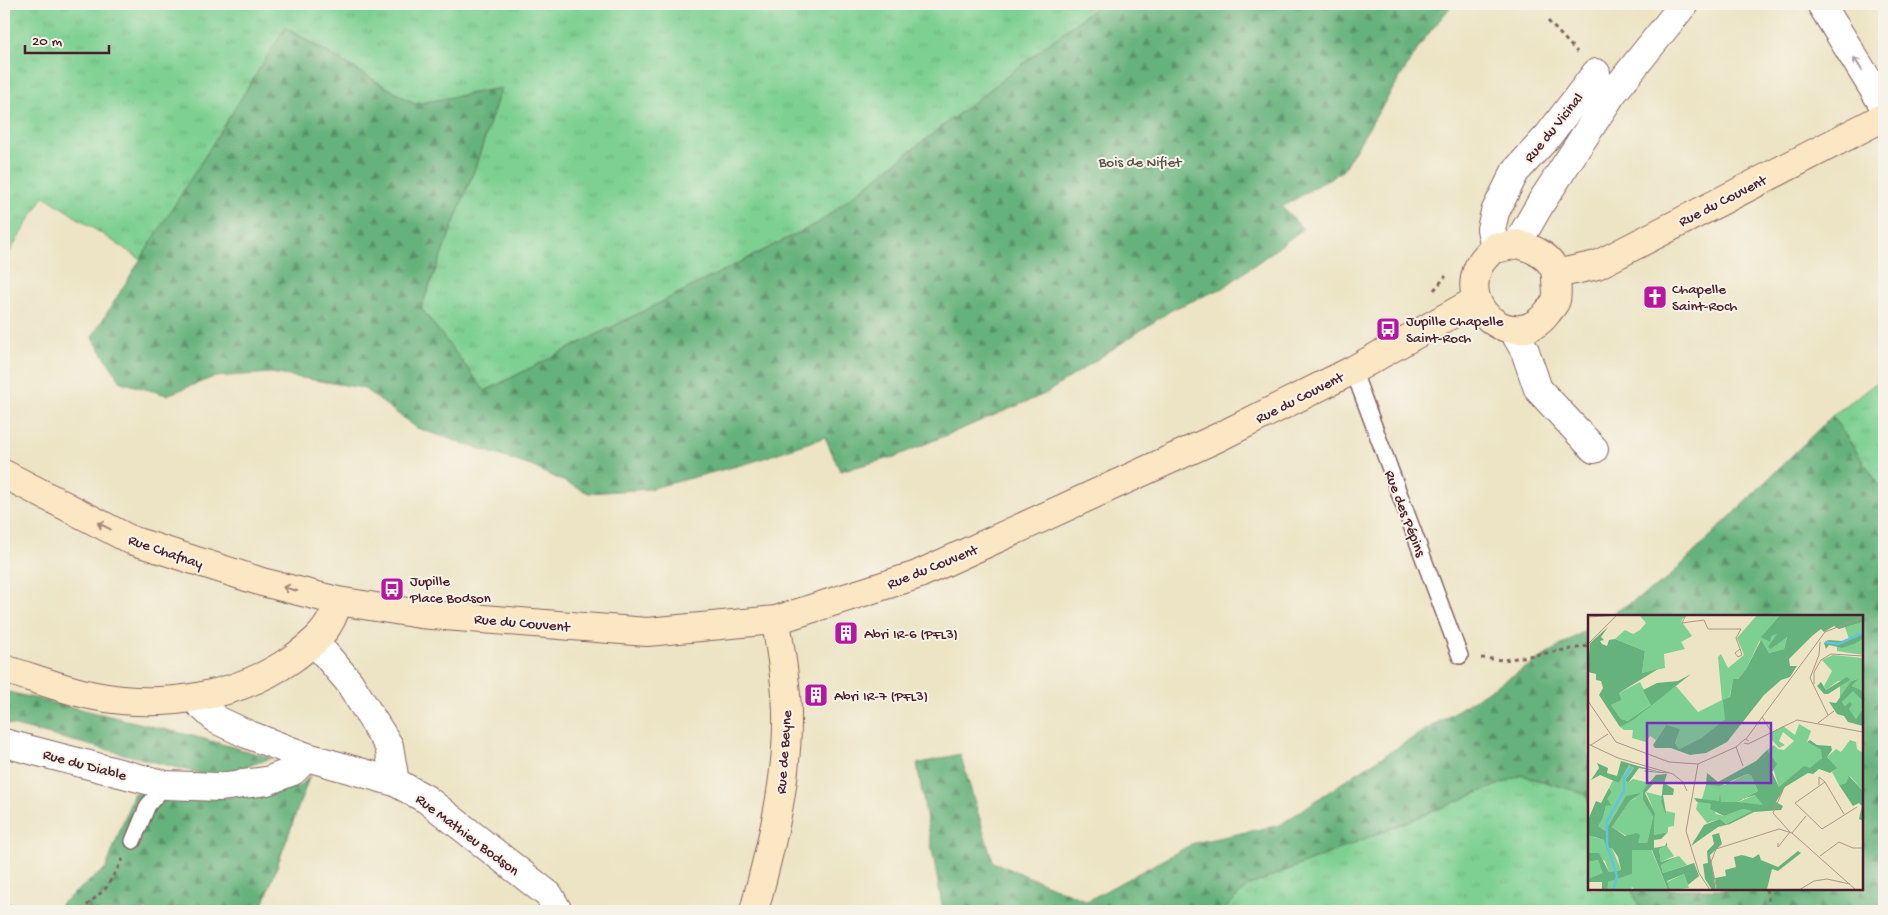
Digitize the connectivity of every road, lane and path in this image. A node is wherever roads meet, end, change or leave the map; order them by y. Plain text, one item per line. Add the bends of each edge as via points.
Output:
1 (1684, 4) edge
2 (1821, 4) edge
3 (1548, 21) dead end
4 (1596, 73) joint
5 (1884, 106) edge
6 (1884, 117) edge
7 (1506, 246) junction
8 (1556, 274) junction
9 (1475, 301) junction
10 (1513, 330) junction
11 (1353, 370) junction
12 (1594, 449) dead end
13 (4, 474) edge
14 (338, 601) junction
15 (776, 620) junction
16 (315, 642) junction
17 (1588, 646) edge
18 (1460, 656) joint
19 (4, 669) edge
20 (194, 699) junction
21 (4, 743) edge
22 (307, 757) junction
23 (395, 782) junction
24 (166, 785) junction
25 (133, 841) joint
26 (1766, 890) edge
27 (81, 911) edge
28 (558, 911) edge
29 (754, 911) edge
30 (1770, 911) edge

1 - 7 street via 1612,94 1542,201
5 -> 2 street
3 - 4 path
4 - 7 street, Rue du Vicinal via 1516,172 1495,212 1491,229
6 - 8 street, Rue du Couvent via 1597,264
7 - 8 street via 1529,247 1546,258
7 - 9 street via 1479,266 1473,283
8 - 10 street via 1556,301 1540,323
9 - 10 street via 1490,321
9 - 11 street, Rue du Couvent
10 - 12 street via 1525,351 1538,389
11 - 15 street, Rue du Couvent via 1217,438 917,575
11 - 18 lane, Rue des Pépins
14 -> 13 street, Rue Chafnay via 253,579 131,540
14 - 15 street, Rue du Couvent via 420,614 647,632
14 - 16 street via 334,618
15 - 29 street, Rue de Beyne via 788,714 784,776
16 - 20 street via 256,680
16 - 23 street via 349,682 389,746
17 - 18 path via 1504,660
19 - 20 street via 95,696 147,701
20 - 22 street, Rue Mathieu Bodson via 217,720
21 - 24 street, Rue du Diable
22 - 23 street, Rue Mathieu Bodson
22 - 24 street, Rue du Diable via 293,771 267,781 219,787
23 - 28 street, Rue Mathieu Bodson via 426,799 549,895
24 - 25 lane via 148,805
25 - 27 path via 106,888
26 - 30 path

